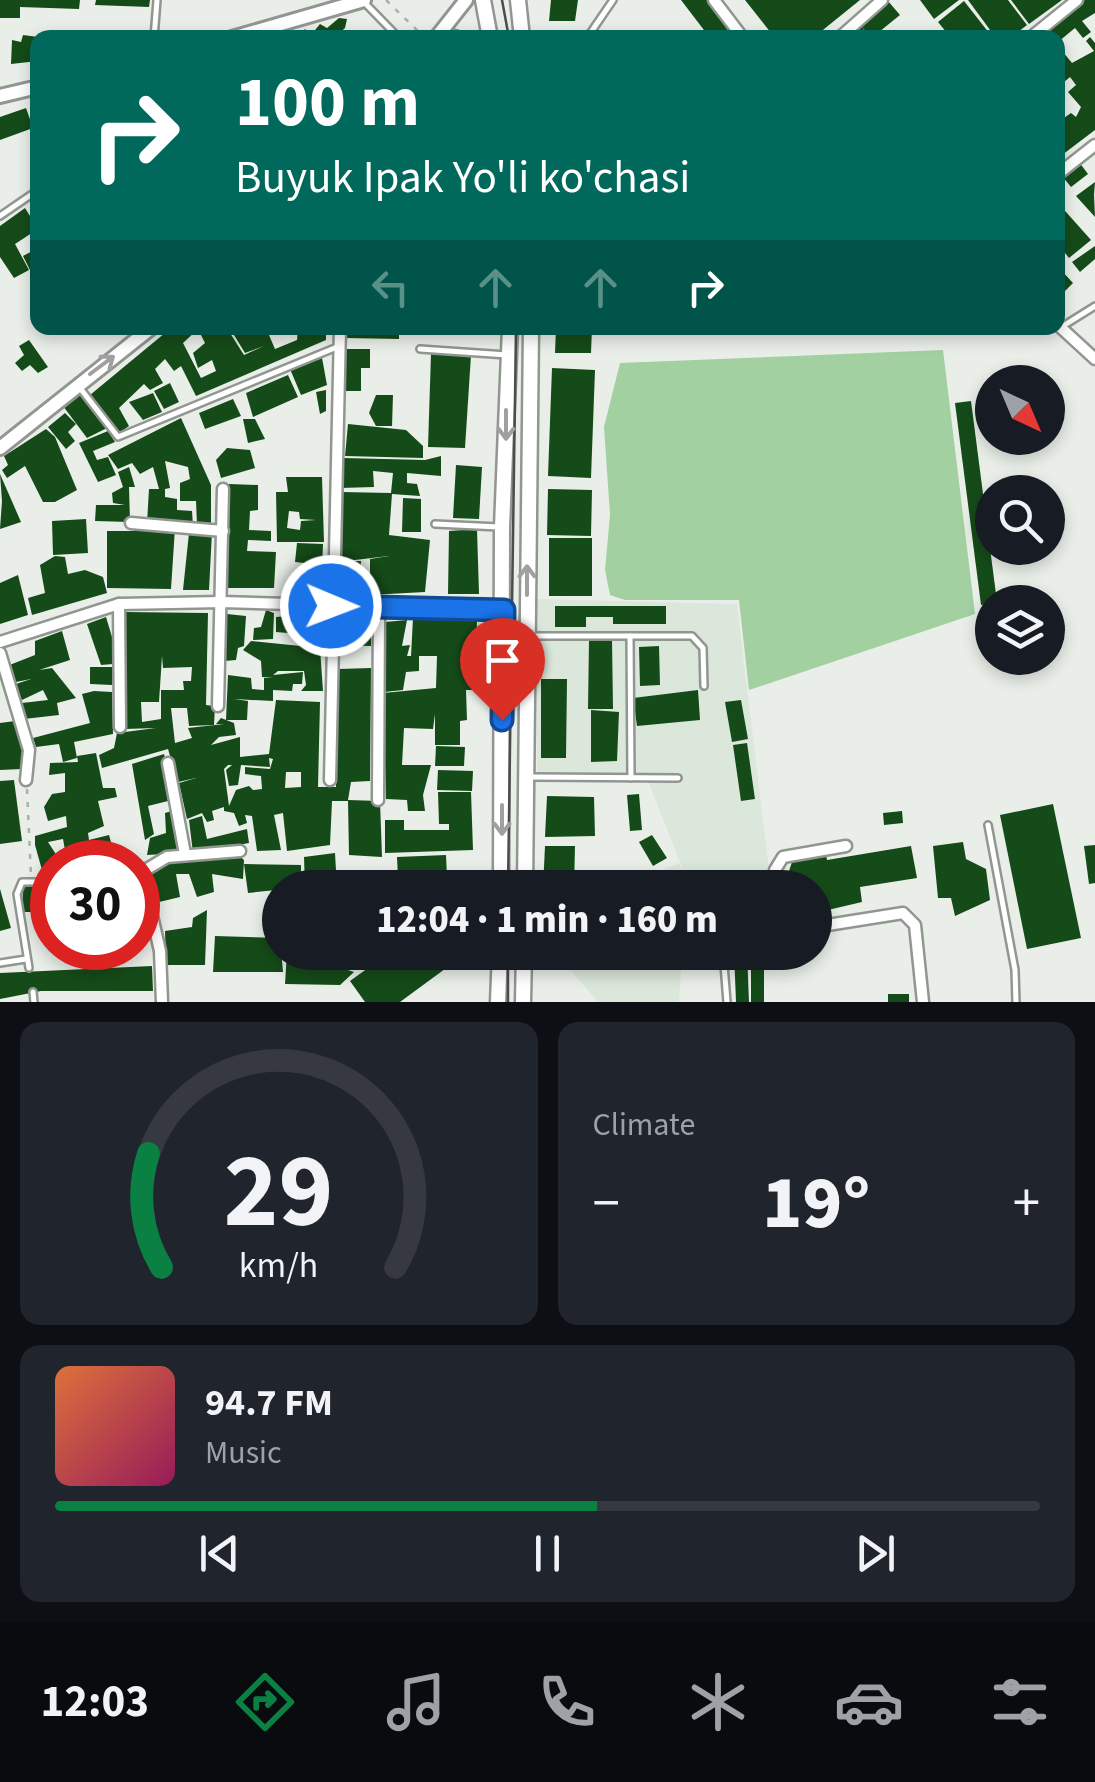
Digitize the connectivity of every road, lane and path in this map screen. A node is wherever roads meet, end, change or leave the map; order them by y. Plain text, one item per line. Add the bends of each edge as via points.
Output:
1 (157, 0) edge
2 (363, 0) edge
3 (386, 0) edge
4 (450, 0) edge
5 (466, 0) edge
6 (483, 0) edge
7 (613, 0) edge
8 (714, 0) edge
9 (882, 0) edge
10 (1077, 0) edge
11 (520, 3) edge
12 (452, 19) junction
13 (155, 30) edge
14 (260, 30) edge
15 (391, 30) edge
16 (416, 30) edge
17 (443, 30) edge
18 (489, 30) edge
19 (522, 30) edge
20 (596, 30) edge
21 (736, 30) edge
22 (848, 30) edge
23 (1040, 30) edge
24 (30, 89) edge
25 (0, 96) edge
26 (1095, 146) edge
27 (1065, 169) edge
28 (30, 195) edge
29 (0, 216) edge
30 (1095, 306) edge
31 (1065, 324) edge
32 (1065, 332) edge
33 (142, 335) edge
34 (340, 335) edge
35 (510, 335) edge
36 (532, 335) edge
37 (340, 346) junction
38 (420, 349) dead end
39 (510, 355) junction
40 (1095, 359) edge
41 (76, 384) junction
42 (0, 448) edge
43 (223, 489) dead end
44 (132, 524) dead end
45 (436, 524) dead end
46 (502, 527) junction
47 (224, 531) junction
48 (222, 602) junction
49 (119, 604) junction
50 (331, 606) junction
51 (379, 607) junction
52 (504, 610) junction
53 (527, 636) junction
54 (630, 636) junction
55 (0, 642) edge
56 (0, 653) edge
57 (704, 686) dead end
58 (218, 706) dead end
59 (120, 727) dead end
60 (168, 764) dead end
61 (527, 776) junction
62 (631, 778) junction
63 (678, 778) dead end
64 (26, 780) joint
65 (330, 780) dead end
66 (378, 800) dead end
67 (988, 825) dead end
68 (846, 846) dead end
69 (240, 851) dead end
70 (186, 854) junction
71 (30, 862) edge
72 (501, 870) edge
73 (525, 870) edge
74 (775, 870) edge
75 (30, 882) edge
76 (832, 924) edge
77 (26, 959) junction
78 (0, 963) edge
79 (29, 968) dead end
80 (499, 970) edge
81 (524, 970) edge
82 (724, 970) edge
83 (33, 992) dead end
84 (34, 1002) edge
85 (162, 1002) edge
86 (498, 1002) edge
87 (523, 1002) edge
88 (727, 1002) edge
89 (923, 1002) edge
90 (1016, 1002) edge

1 - 13 lane
2 - 14 street
2 - 15 lane
3 - 16 path
4 - 12 street
5 - 12 street
6 - 18 main road
7 - 20 lane
8 - 21 street
9 - 22 street
10 - 23 street
11 - 19 main road
12 - 17 street
24 - 25 street
26 - 27 street
28 - 29 lane
30 - 31 lane
32 - 40 street
41 -> 33 street
34 - 37 street
35 - 39 main road
53 -> 36 main road
37 - 41 lane via 118,437
37 - 50 street
38 - 39 lane
39 -> 46 main road
41 - 42 street
43 - 47 street
44 - 47 street
45 - 46 lane
46 - 52 main road
47 - 48 street
48 - 49 street
48 - 50 street
48 - 58 street
49 - 55 street
49 - 59 street
50 - 51 street
50 - 65 street
51 - 52 street
51 - 66 street
52 -> 72 main road
53 - 54 lane
53 - 61 main road
54 - 57 lane via 699,639
54 - 62 lane
56 - 64 street via 29,750
60 - 70 street
61 - 62 lane
61 - 73 main road
62 - 63 lane
64 - 71 path
67 - 90 lane
68 - 74 street via 783,856
69 - 70 street
70 - 85 street via 142,872 160,951
75 - 77 lane via 22,882 16,902
76 - 89 street via 902,913 910,918
77 - 78 lane
77 - 79 lane
80 - 86 main road
81 - 87 main road
82 - 88 lane
83 - 84 lane

